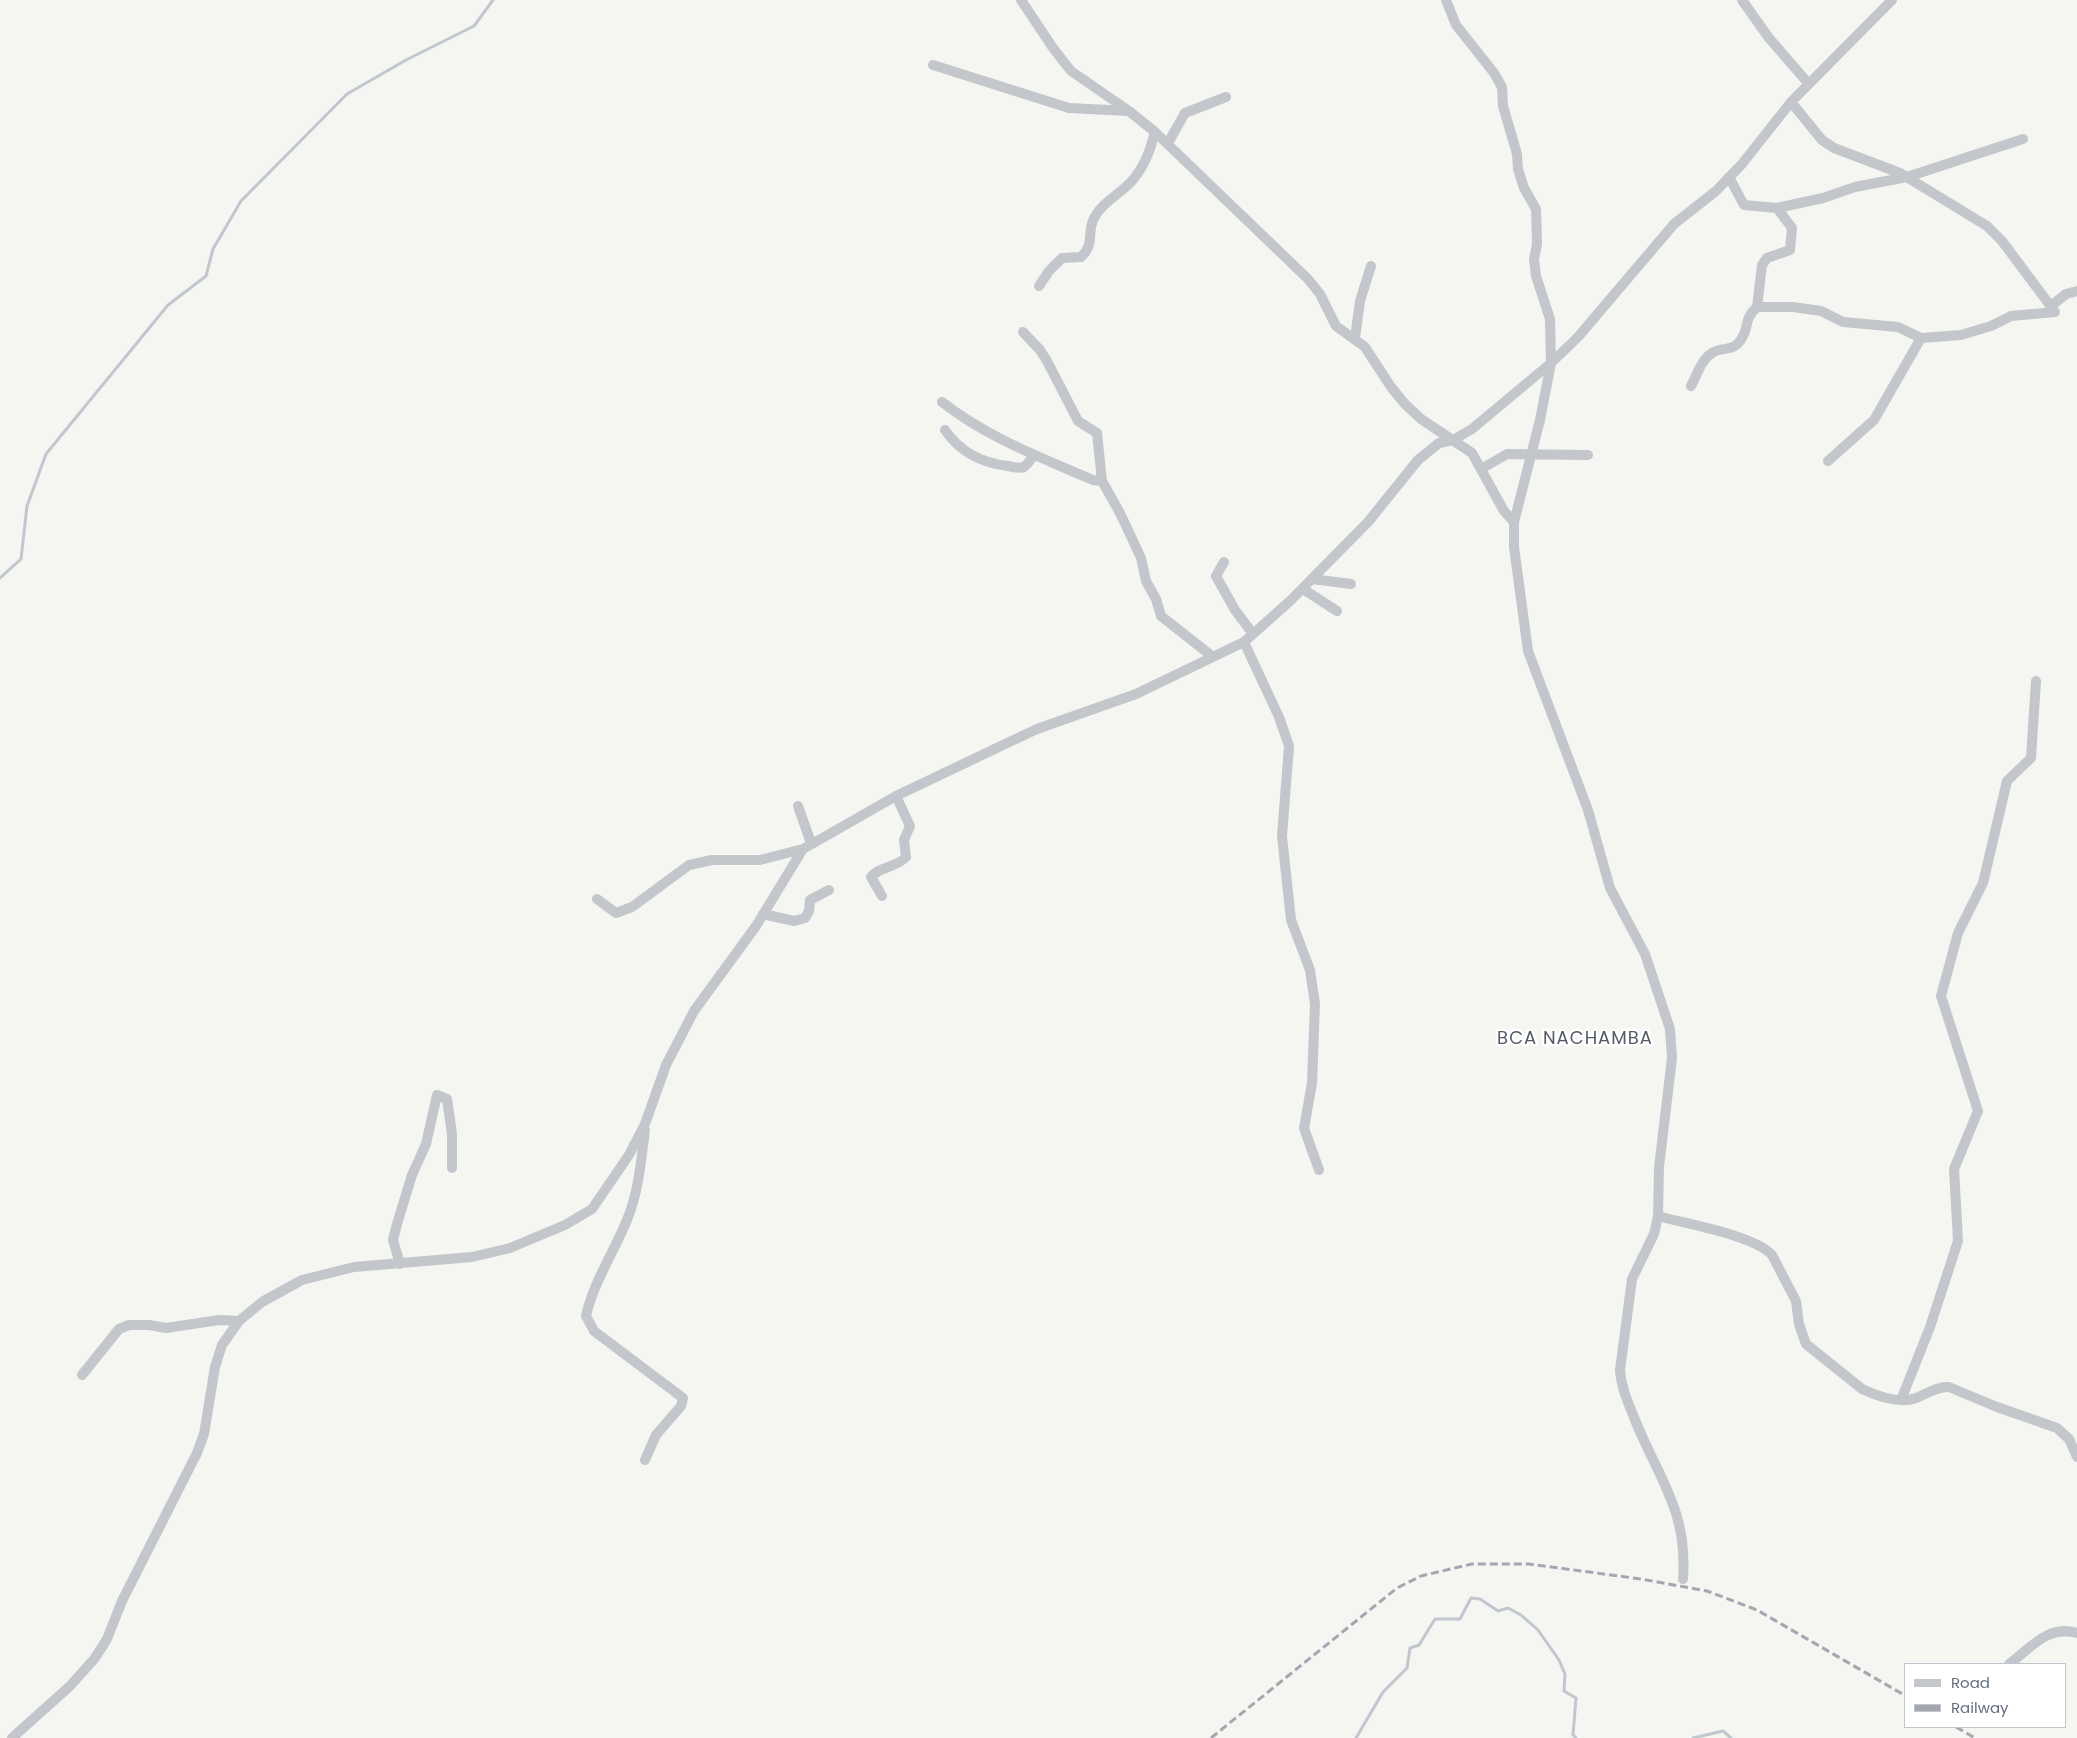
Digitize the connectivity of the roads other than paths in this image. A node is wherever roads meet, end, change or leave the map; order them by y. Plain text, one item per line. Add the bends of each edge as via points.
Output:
1 (1022, 0) edge
2 (1446, 0) edge
3 (1742, 0) edge
4 (1892, 0) edge
5 (933, 65) dead end
6 (1808, 83) junction
7 (1226, 97) dead end
8 (1791, 102) junction
9 (1129, 110) junction
10 (1155, 132) junction
11 (2023, 139) dead end
12 (1168, 143) junction
13 (1907, 176) junction
14 (1729, 177) junction
15 (1778, 208) junction
16 (1371, 266) dead end
17 (1039, 286) dead end
18 (2077, 291) edge
19 (2051, 306) junction
20 (1757, 307) junction
21 (1023, 332) dead end
22 (1355, 338) junction
23 (1921, 338) junction
24 (1551, 363) junction
25 (1691, 386) dead end
26 (942, 402) dead end
27 (945, 430) dead end
28 (1453, 440) junction
29 (1531, 453) junction
30 (1034, 455) junction
31 (1588, 455) dead end
32 (1828, 461) dead end
33 (1481, 469) junction
34 (1102, 481) junction
35 (1514, 522) junction
36 (1224, 562) dead end
37 (1312, 579) junction
38 (1351, 584) dead end
39 (1302, 589) junction
40 (1337, 612) dead end
41 (1253, 634) junction
42 (1244, 642) junction
43 (1213, 657) junction
44 (2036, 681) dead end
45 (896, 796) junction
46 (798, 806) dead end
47 (807, 846) junction
48 (829, 890) dead end
49 (882, 896) dead end
50 (597, 899) dead end
51 (763, 914) junction
52 (646, 1124) junction
53 (452, 1168) dead end
54 (1319, 1170) dead end
55 (1658, 1216) junction
56 (400, 1264) junction
57 (238, 1321) junction
58 (82, 1375) dead end
59 (1901, 1400) junction
60 (2077, 1457) edge
61 (644, 1460) dead end
62 (1682, 1579) dead end
63 (2077, 1633) edge
64 (2010, 1663) edge
65 (12, 1738) edge

1 - 9 street via 1062,61 1089,84
2 - 24 street via 1456,25 1502,87 1502,106 1517,154 1518,169 1536,209 1534,258 1536,276 1550,319
3 - 6 street via 1769,38
4 - 6 street
5 - 9 street via 1069,108
6 - 8 street
7 - 12 street via 1185,113
8 - 13 street via 1822,140 1834,148
8 - 14 street via 1754,151
9 - 10 street
10 - 12 street
10 - 17 street via 1149,156 1130,183 1112,197 1094,218 1090,249 1081,257 1062,258
11 - 13 street
12 - 22 street via 1308,279 1320,294 1336,326
13 - 15 street
13 - 19 street via 1994,232
14 - 15 street via 1744,205
14 - 24 street via 1674,224 1597,317
15 - 20 street via 1792,228 1790,250 1767,258 1762,265
16 - 22 street via 1360,302
18 - 19 street via 2066,294
19 - 23 street via 2054,312 2011,316 1962,335
20 - 23 street via 1821,310 1843,322 1898,327
20 - 25 street via 1748,316 1742,338 1731,349 1714,351 1706,358
21 - 34 street via 1047,361 1078,421 1097,433
22 - 28 street via 1372,356 1405,404
23 - 32 street via 1877,415
24 - 28 street via 1472,429
24 - 29 street
26 - 30 street via 984,432
27 - 30 street via 965,452 992,464 1020,468
28 - 33 street via 1472,453
28 - 37 street via 1439,444 1418,460 1368,522
29 - 31 street
29 - 33 street via 1507,454
29 - 35 street
30 - 34 street
33 - 35 street via 1504,511
34 - 43 street via 1141,558 1146,581 1161,616
35 - 55 street via 1514,547 1528,651 1588,810 1610,888 1645,954 1670,1029 1672,1065 1658,1167
36 - 41 street via 1216,576
37 - 38 street
37 - 39 street
39 - 40 street
39 - 41 street
41 - 42 street
42 - 43 street
42 - 54 street via 1288,736 1281,826 1291,920 1308,960 1315,1004 1312,1083 1304,1128
43 - 45 street via 1136,694 1037,729
44 - 59 street via 2031,758 2007,781 1983,883 1958,933 1941,996 1978,1111 1954,1169 1958,1241 1930,1327
45 - 47 street
45 - 49 street via 910,826 904,840 906,857 900,864 875,872 871,877
46 - 47 street
47 - 50 street via 760,860 712,860 688,865 632,907 616,913
47 - 51 street
48 - 51 street via 810,900 805,918 794,921
51 - 52 street via 684,1028 666,1065
52 - 56 street via 600,1198 584,1216 510,1248 472,1257
52 - 61 street via 641,1170 628,1219 586,1316 590,1327 683,1398 681,1406 656,1435
53 - 56 street via 447,1099 437,1095 426,1144 412,1175 393,1240
55 - 59 street via 1750,1241 1766,1249 1796,1301 1806,1344 1862,1389
55 - 62 street via 1654,1234 1628,1295 1621,1382 1675,1508 1684,1548
56 - 57 street via 354,1267 302,1280 262,1302
57 - 58 street via 218,1320 166,1328 129,1325 118,1329
57 - 65 street via 222,1345 204,1434 197,1452 106,1639 84,1672
59 - 60 street via 1949,1386 1997,1408 2057,1428 2069,1439
63 - 64 street via 2066,1630 2051,1632

